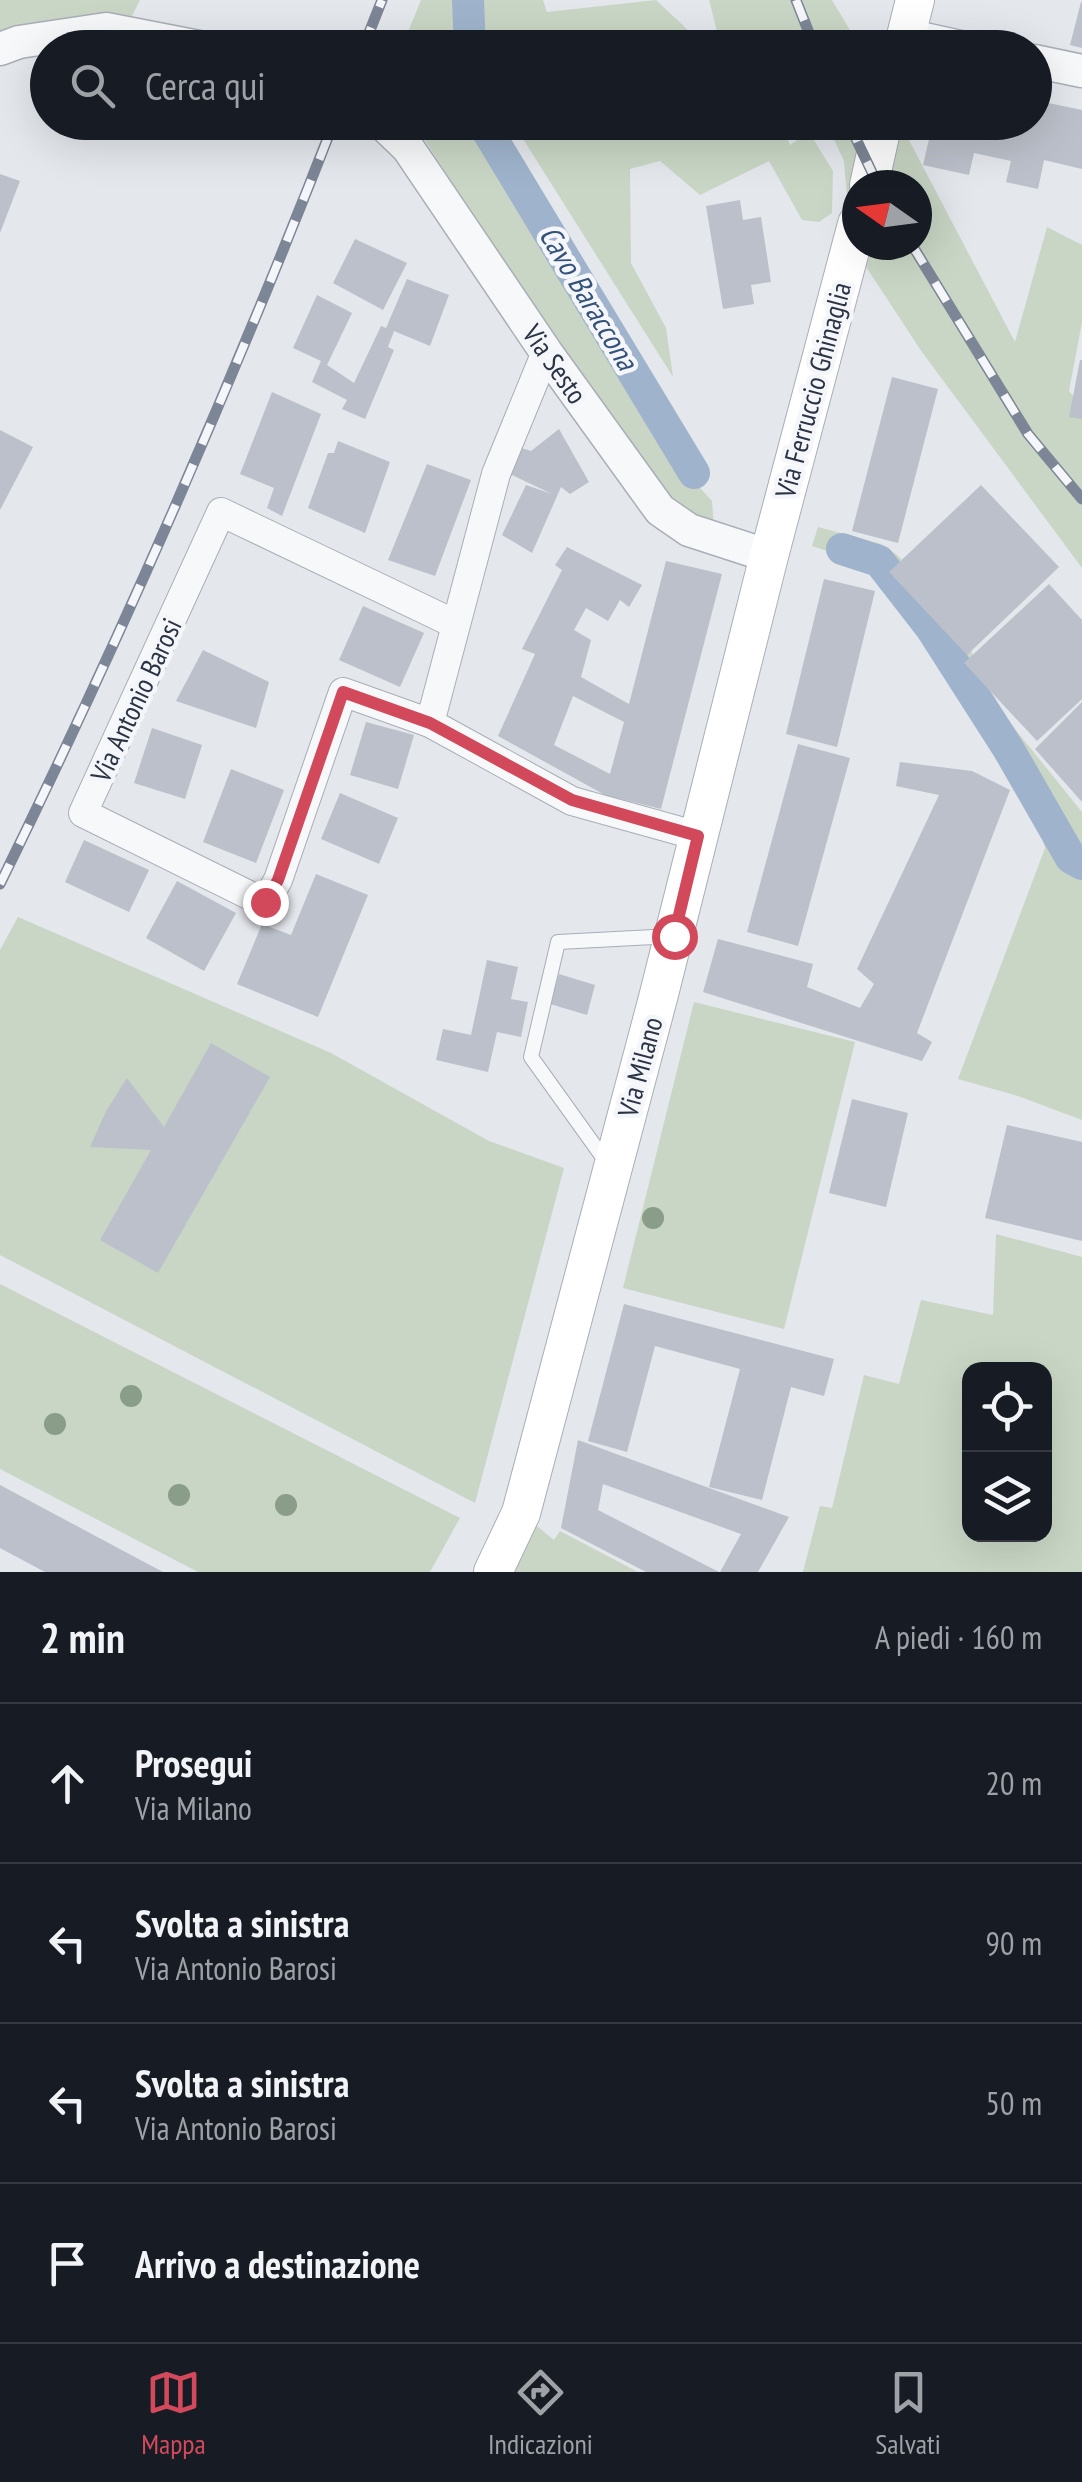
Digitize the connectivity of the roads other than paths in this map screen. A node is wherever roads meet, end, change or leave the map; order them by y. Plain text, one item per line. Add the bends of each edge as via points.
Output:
1 (30, 40) edge
2 (0, 49) edge
3 (1052, 65) edge
4 (1082, 71) edge
5 (400, 140) edge
6 (879, 140) edge
7 (872, 170) edge
8 (847, 260) edge
9 (546, 352) junction
10 (769, 556) junction
11 (455, 624) junction
12 (430, 723) junction
13 (698, 836) junction
14 (674, 936) junction
15 (613, 1171) junction
16 (493, 1572) edge

1 - 2 street
3 - 4 street
5 - 9 street, Via Sesto
6 - 7 main road
8 - 10 main road, Via Ferruccio Ghinaglia
9 - 10 street, Via Sesto via 660,510 689,530
9 - 11 street via 496,474
10 - 13 main road, Via Milano
11 - 12 street
11 - 12 street, Via Antonio Barosi via 222,512 83,813 265,902 343,692
12 - 13 street, Via Antonio Barosi via 572,800
13 - 14 main road, Via Milano
14 - 15 main road, Via Milano
14 - 15 lane via 558,942 531,1057
15 - 16 main road, Via Milano via 521,1513

